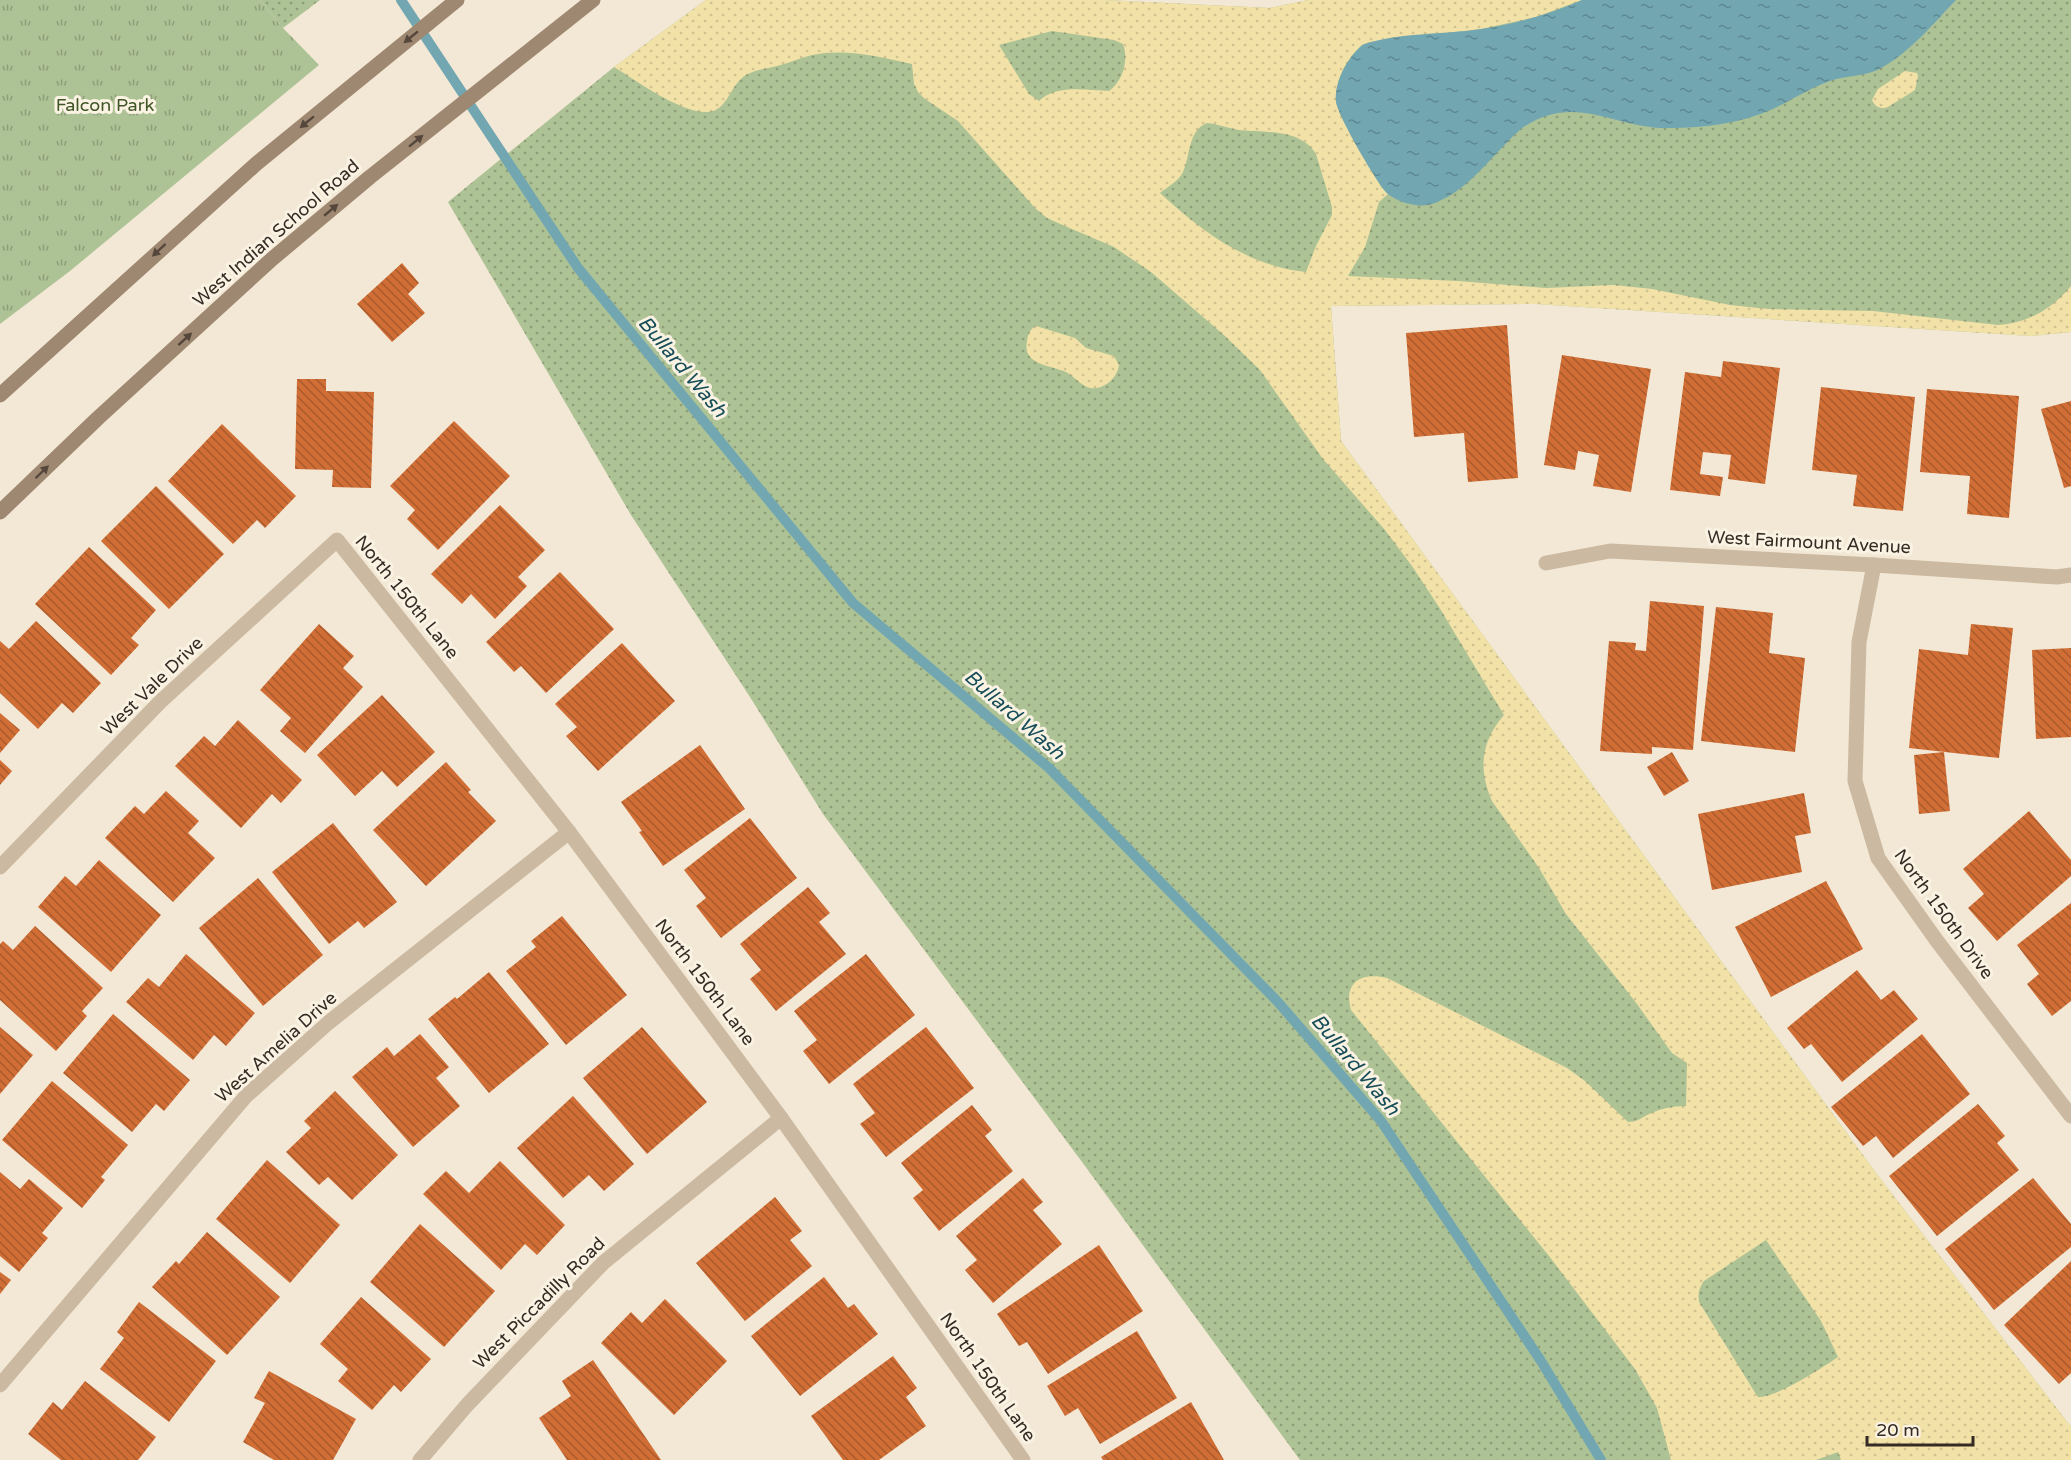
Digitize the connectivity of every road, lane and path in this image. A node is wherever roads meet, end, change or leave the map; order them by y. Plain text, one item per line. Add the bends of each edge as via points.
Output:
1 (457, 0) edge
2 (594, 0) edge
3 (0, 395) edge
4 (0, 512) edge
5 (337, 540) joint
6 (1546, 562) dead end
7 (1874, 565) junction
8 (2071, 575) edge
9 (569, 832) junction
10 (0, 867) edge
11 (2071, 1116) edge
12 (781, 1118) junction
13 (0, 1385) edge
14 (420, 1460) edge
15 (1023, 1460) edge

1 -> 3 main road via 256,164
4 -> 2 main road, West Indian School Road via 263,267
5 - 9 street, North 150th Lane
5 - 10 street, West Vale Drive via 160,702
6 - 7 street, West Fairmount Avenue via 1610,550
7 - 8 street, West Fairmount Avenue via 2057,578
7 - 11 street, North 150th Drive via 1859,642 1855,781 1878,858
9 - 12 street, North 150th Lane
9 - 13 street, West Amelia Drive via 328,1023 246,1096
12 - 14 street, West Piccadilly Road via 603,1263 466,1405
12 - 15 street, North 150th Lane

